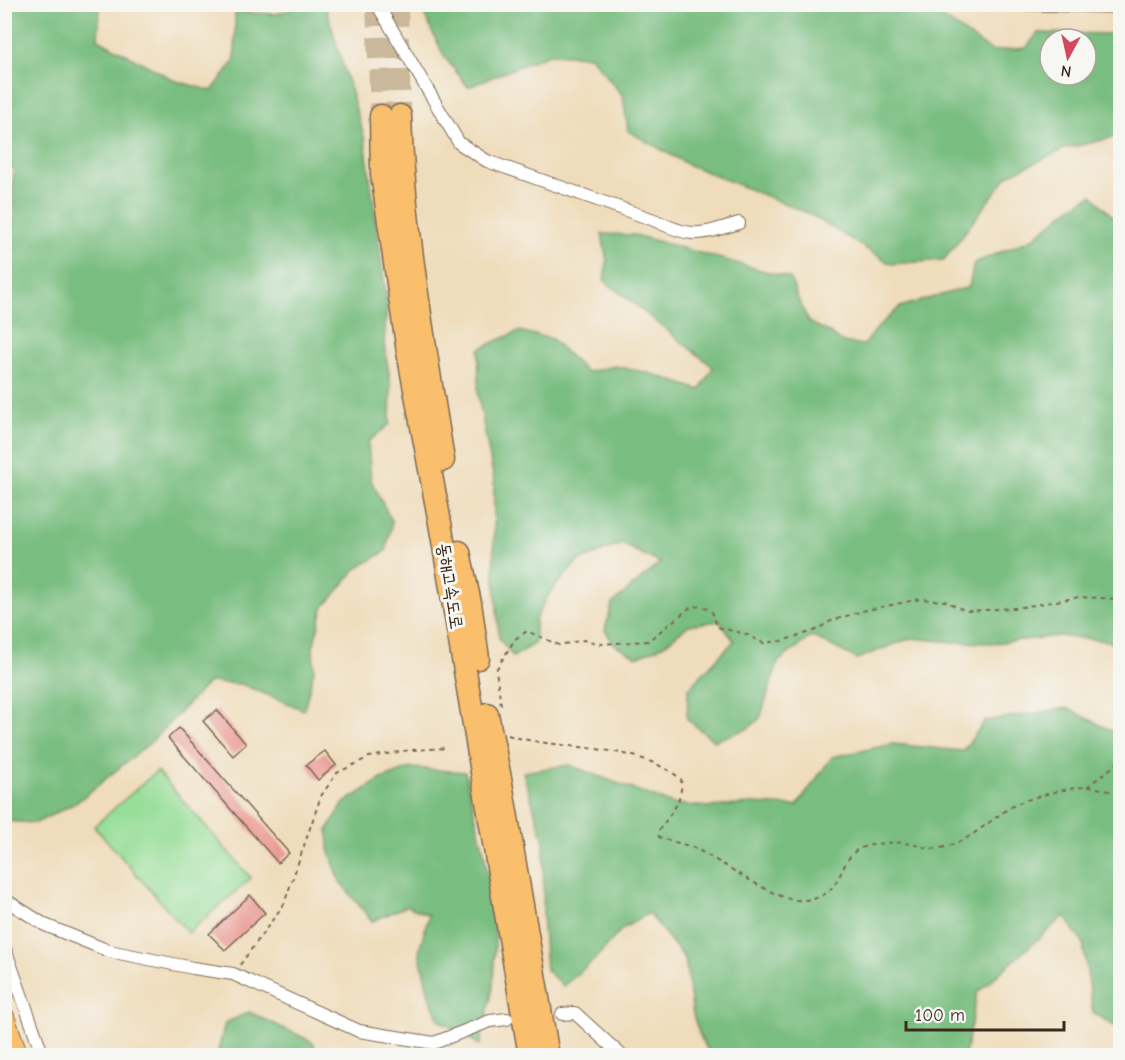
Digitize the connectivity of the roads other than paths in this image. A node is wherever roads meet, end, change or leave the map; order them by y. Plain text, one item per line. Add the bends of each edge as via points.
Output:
1 (377, 4) edge
2 (918, 4) edge
3 (1058, 6) edge
4 (1120, 10) edge
5 (739, 223) dead end
6 (4, 899) edge
7 (4, 946) edge
8 (562, 1014) dead end
9 (4, 1017) edge
10 (507, 1019) dead end
11 (18, 1056) edge
12 (43, 1056) edge
13 (530, 1056) edge
14 (548, 1056) edge
15 (622, 1056) edge

1 - 5 street via 459,143 487,161 688,234 707,233
2 - 3 lane
3 - 4 lane
6 - 10 street via 45,925 110,951 233,974 359,1031 434,1043 490,1021
7 - 12 street
8 - 15 street via 575,1013
9 - 11 main road
13 - 14 highway, 동해고속도로 via 408,352 382,174 390,116 402,173 423,342 452,518

